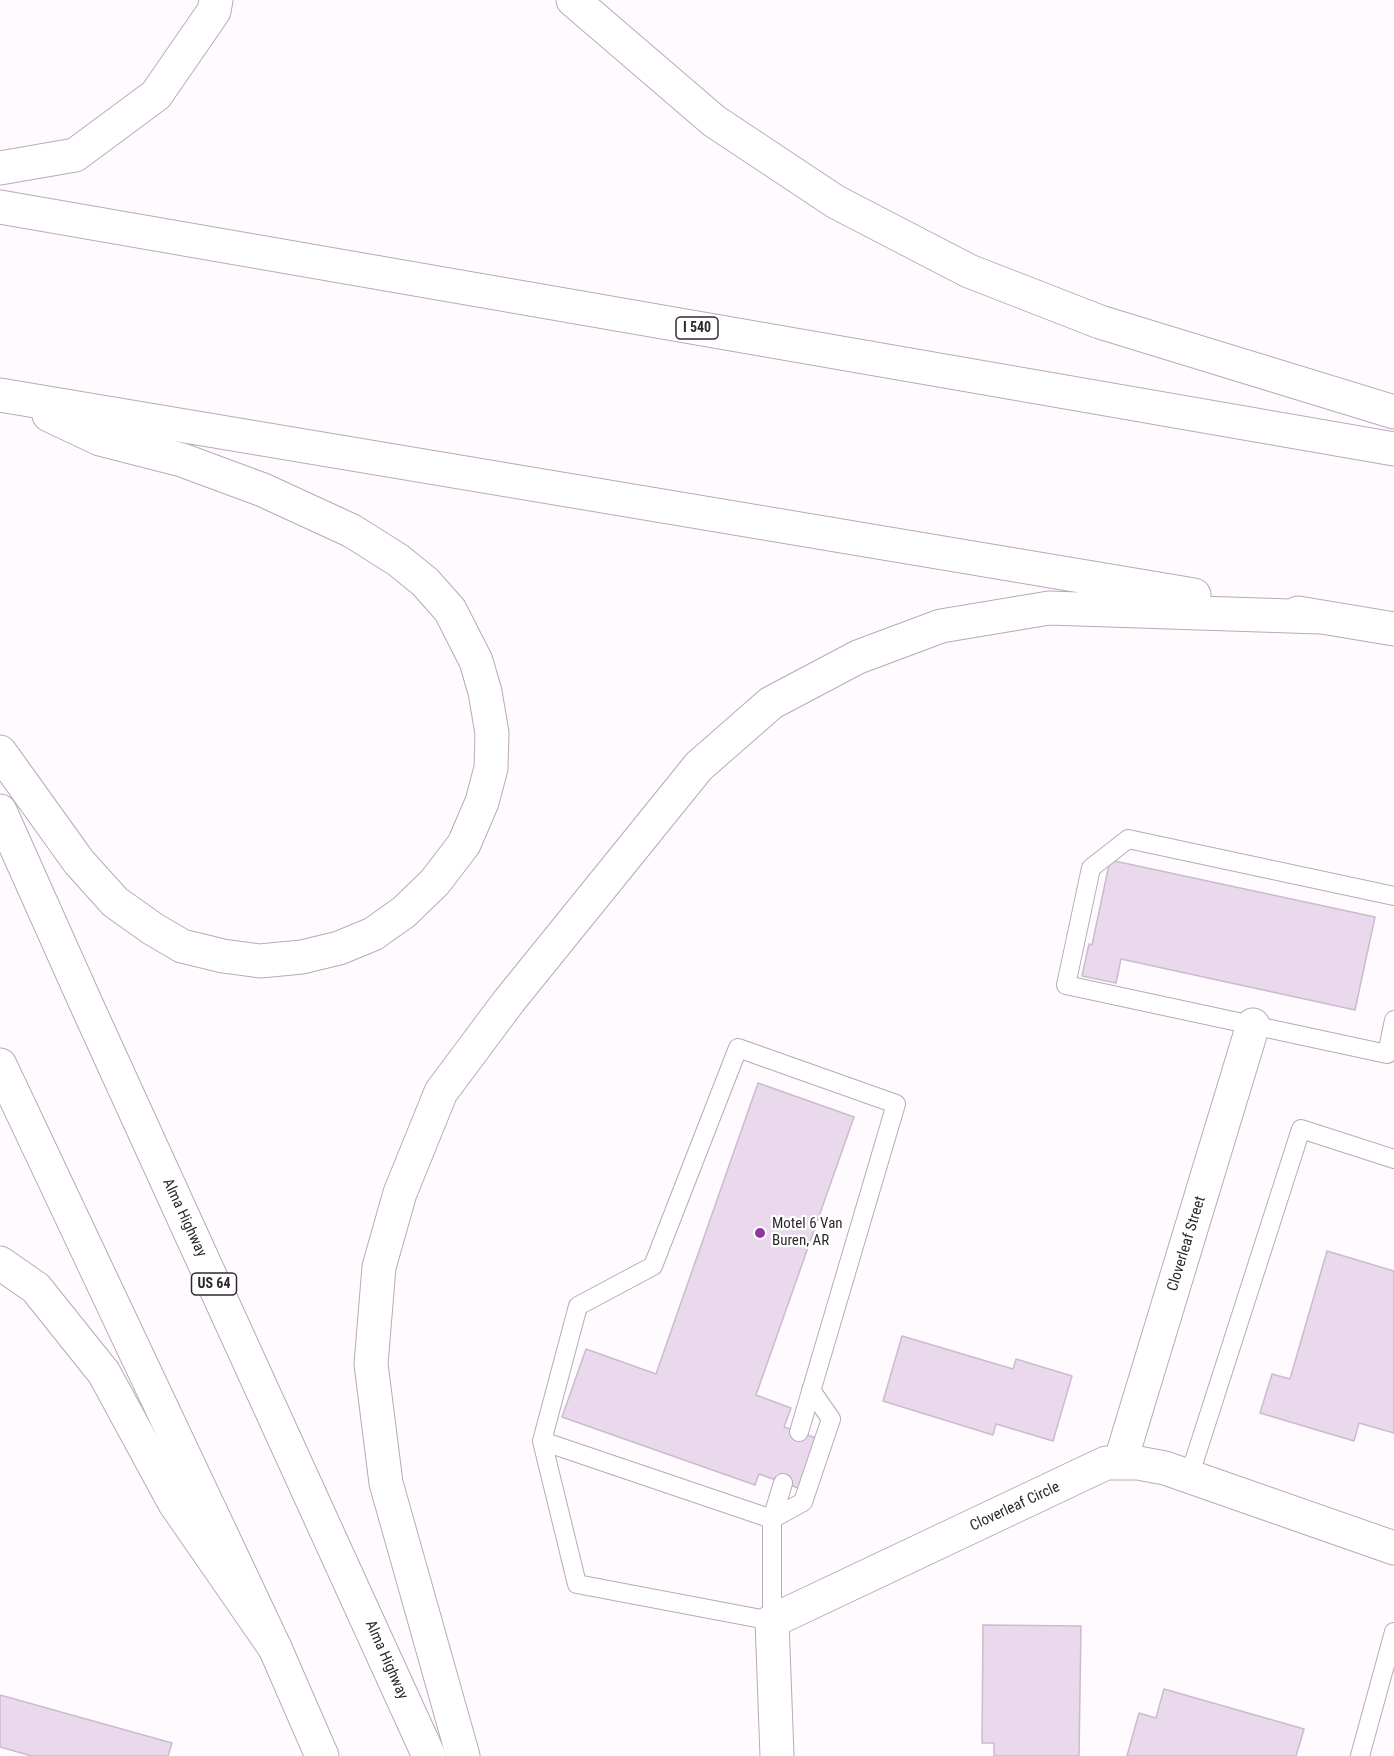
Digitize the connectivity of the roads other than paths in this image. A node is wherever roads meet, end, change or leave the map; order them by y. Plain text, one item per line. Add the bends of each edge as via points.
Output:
1 (216, 0) edge
2 (573, 0) edge
3 (0, 168) edge
4 (0, 207) edge
5 (6, 396) edge
6 (1394, 412) edge
7 (1394, 450) edge
8 (1320, 617) junction
9 (1394, 629) edge
10 (0, 752) edge
11 (0, 811) edge
12 (1394, 896) edge
13 (1394, 1020) edge
14 (1253, 1025) junction
15 (0, 1065) edge
16 (1394, 1159) edge
17 (0, 1263) edge
18 (811, 1390) junction
19 (799, 1432) dead end
20 (542, 1441) junction
21 (1120, 1463) junction
22 (1189, 1477) junction
23 (783, 1483) dead end
24 (772, 1519) junction
25 (1394, 1548) edge
26 (772, 1621) junction
27 (1394, 1632) edge
28 (275, 1648) junction
29 (1389, 1670) edge
30 (322, 1756) edge
31 (429, 1756) edge
32 (463, 1756) edge
33 (777, 1756) edge
34 (1360, 1756) edge

1 - 3 main road via 214,11 156,95 75,155
2 - 6 main road via 714,121 836,202 969,271 1100,322
4 - 7 main road, I 540
5 - 8 main road
5 - 10 main road via 100,439 182,460 263,490 352,531 398,560 450,610 477,661 492,733 491,768 482,802 464,844 435,882 404,912 373,934 302,957 260,960 182,946 115,902 79,862
8 - 9 main road
8 - 32 main road via 1049,608 941,626 858,657 771,703 699,766 508,1001 441,1092 400,1193 378,1267 372,1364 386,1483
11 - 31 main road, Alma Highway / US 64
12 - 14 lane via 1128,839 1091,868 1066,985
13 - 14 lane via 1387,1054
14 - 21 main road, Cloverleaf Street
15 - 28 main road
16 - 22 lane via 1300,1129
17 - 28 main road via 36,1288 104,1373 174,1502
18 - 19 lane
18 - 20 lane via 896,1104 738,1048 653,1266 578,1306
18 - 24 lane via 831,1419 803,1502
20 - 24 lane
20 - 26 lane via 577,1584
21 - 22 main road, Cloverleaf Circle via 1165,1468
21 - 26 main road, Cloverleaf Circle via 1106,1463
22 - 25 main road, Cloverleaf Circle
23 - 24 lane
24 - 26 lane
26 - 33 main road
27 - 29 lane
28 - 30 main road
29 - 34 lane

